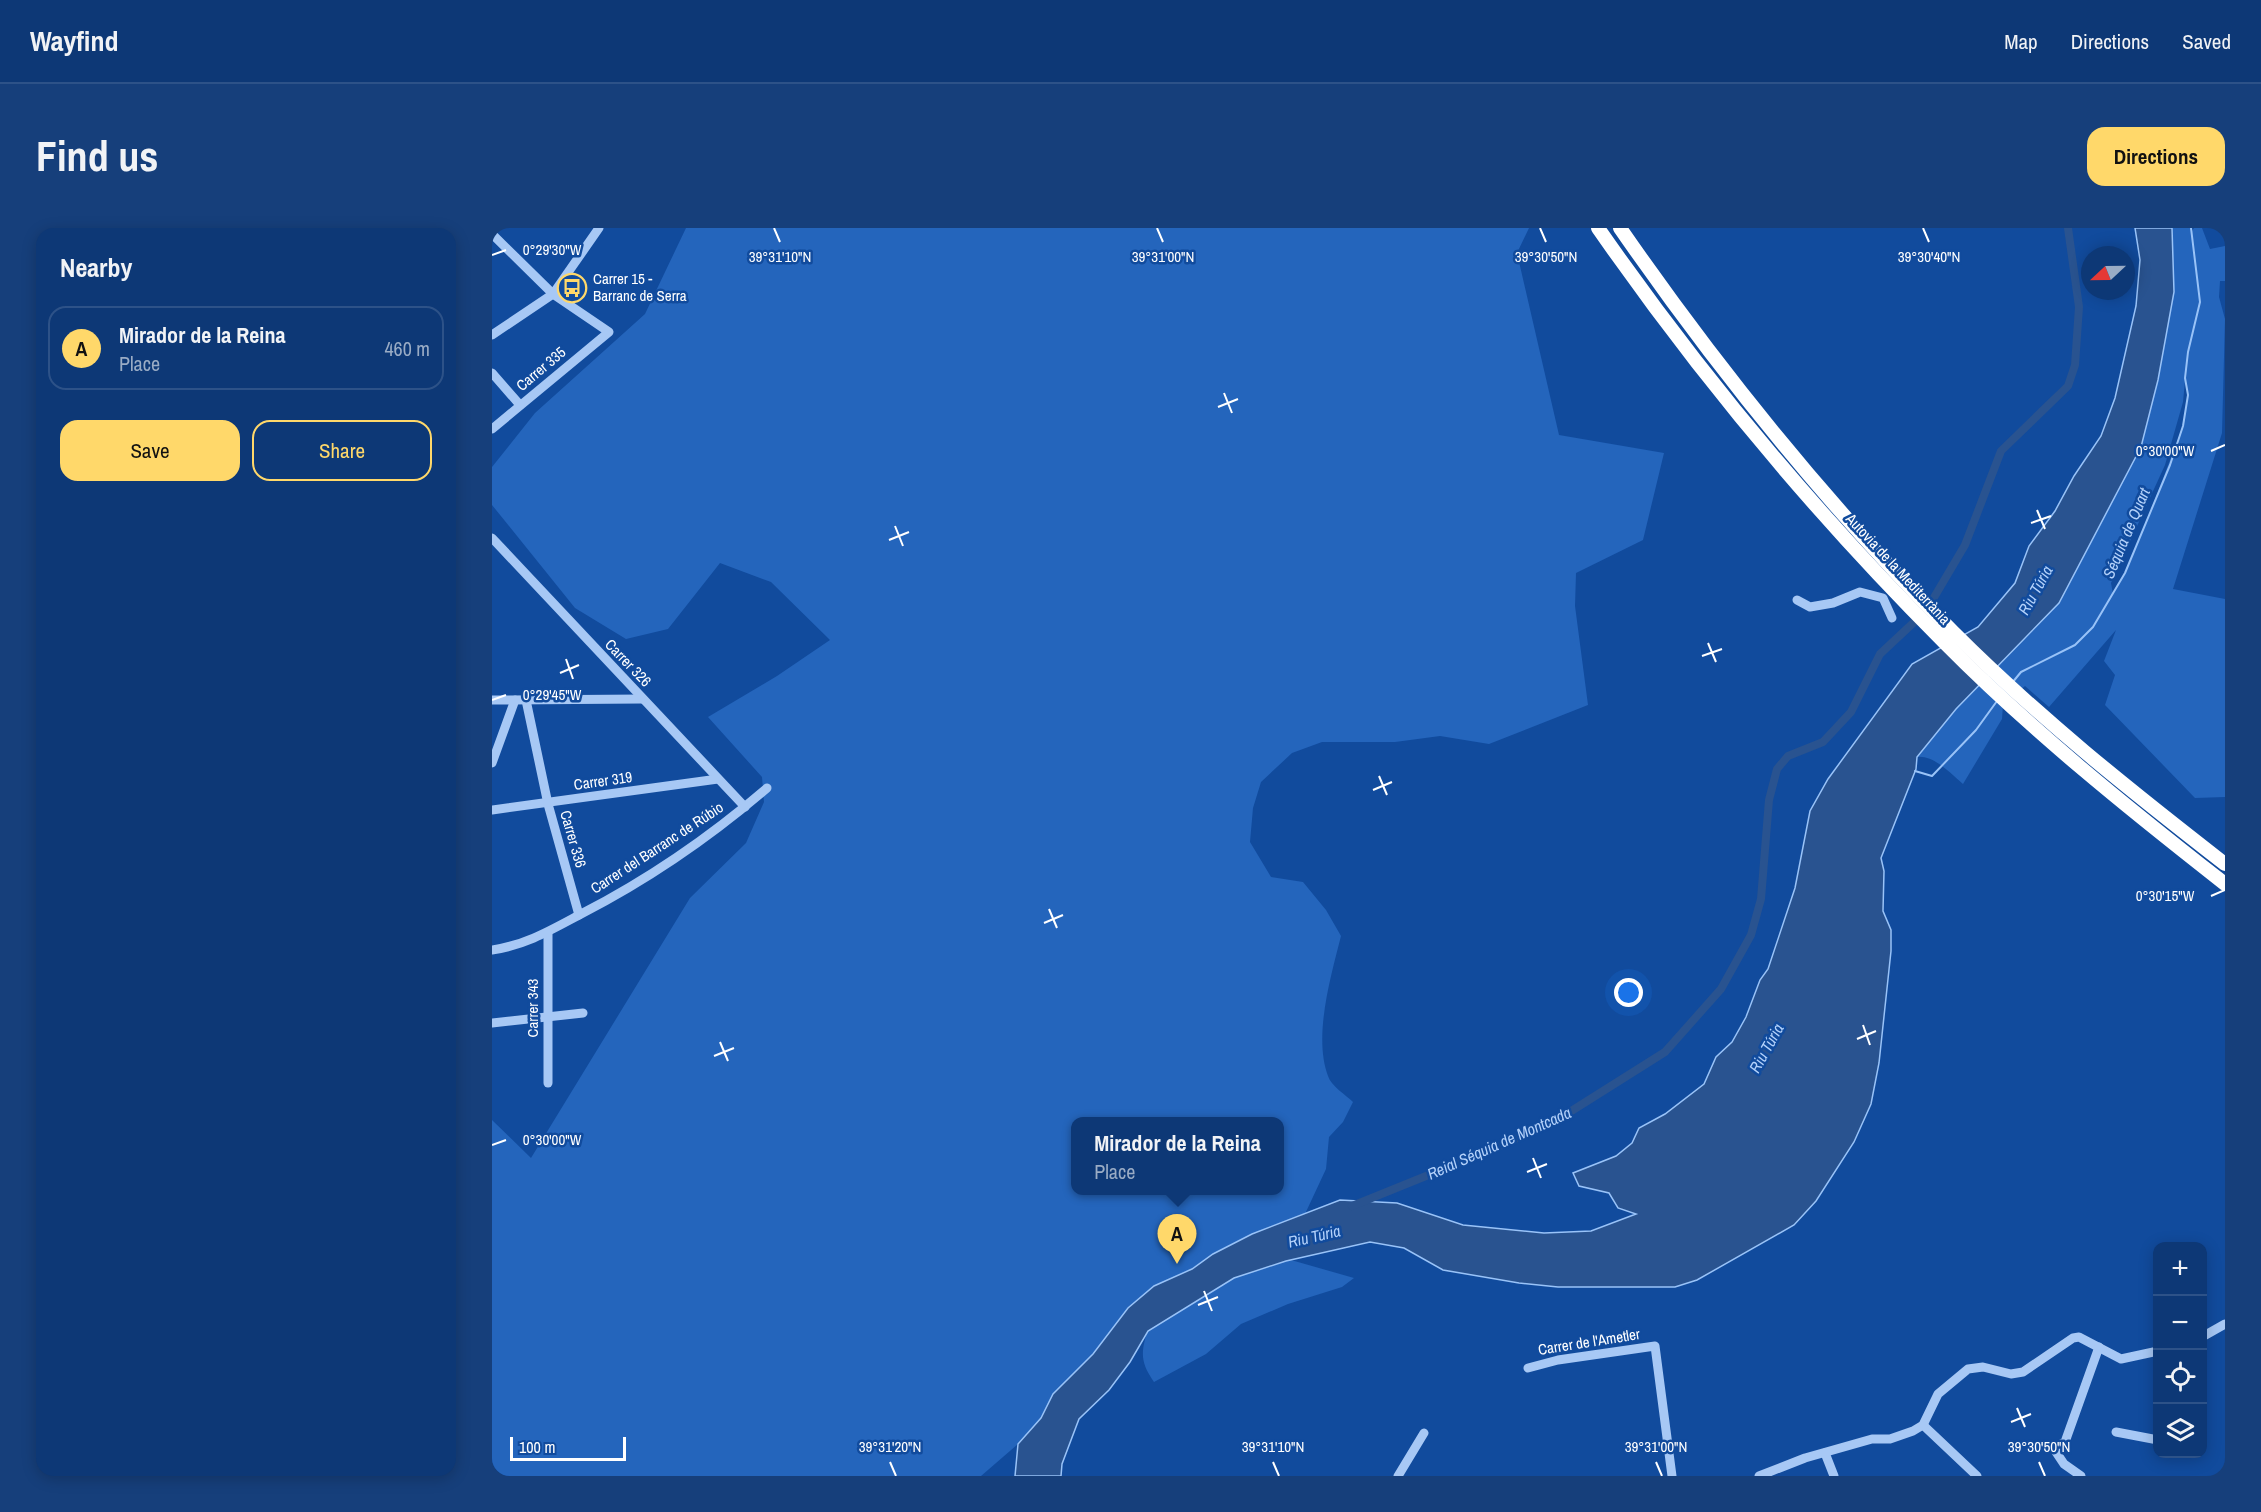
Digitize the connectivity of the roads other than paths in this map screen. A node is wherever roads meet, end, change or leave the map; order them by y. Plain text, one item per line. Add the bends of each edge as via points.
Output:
1 (599, 228) edge
2 (1598, 228) edge
3 (1620, 228) edge
4 (494, 238) edge
5 (553, 294) junction
6 (492, 335) edge
7 (492, 373) edge
8 (520, 405) junction
9 (492, 429) edge
10 (492, 538) edge
11 (1876, 559) junction
12 (1797, 600) dead end
13 (1892, 618) dead end
14 (642, 699) junction
15 (492, 700) edge
16 (514, 700) junction
17 (526, 700) junction
18 (2082, 759) junction
19 (492, 763) edge
20 (718, 779) junction
21 (767, 788) dead end
22 (548, 804) junction
23 (745, 807) junction
24 (492, 810) edge
25 (2225, 864) edge
26 (2225, 884) edge
27 (579, 915) junction
28 (548, 934) junction
29 (492, 950) edge
30 (583, 1013) dead end
31 (548, 1017) junction
32 (492, 1023) edge
33 (548, 1083) dead end
34 (2225, 1324) edge
35 (2207, 1333) edge
36 (2099, 1347) junction
37 (2153, 1352) edge
38 (1528, 1368) dead end
39 (1923, 1425) junction
40 (2116, 1432) dead end
41 (1424, 1433) dead end
42 (2153, 1439) edge
43 (1825, 1453) junction
44 (1398, 1476) edge
45 (1672, 1476) edge
46 (1758, 1476) edge
47 (1834, 1476) edge
48 (1977, 1476) edge
49 (2081, 1476) edge

1 - 5 street
2 - 11 highway, Autovia de la Mediterrània via 1714,386 1787,472
3 - 11 highway, Autovia de la Mediterrània via 1729,376
4 - 5 street
5 - 6 street
5 - 8 street, Carrer 335 via 609,332
7 - 8 street
8 - 9 street, Carrer 335
10 - 14 street, Carrer 326
11 - 18 highway, Autovia de la Mediterrània
12 - 13 street via 1810,607 1860,592 1882,598
14 - 17 street
14 - 20 street, Carrer 326
15 - 16 street
16 - 17 street
16 - 19 street
17 - 22 street, Carrer 336
18 - 25 highway, Autovia de la Mediterrània
18 - 26 highway, Autovia de la Mediterrània
20 - 22 street, Carrer 319
20 - 23 street, Carrer 326
21 - 23 street, Carrer del Barranc de Rúbio
22 - 24 street, Carrer 319
22 - 27 street, Carrer 336
23 - 27 street, Carrer del Barranc de Rúbio via 630,888
27 - 28 street, Carrer del Barranc de Rúbio
28 - 29 street, Carrer del Barranc de Rúbio
28 - 31 street, Carrer 343
30 - 31 street
31 - 32 street
31 - 33 street, Carrer 343
34 - 35 street
36 - 37 street via 2121,1359
36 - 39 street via 2073,1338 2023,1372 1968,1369 1938,1394
36 - 49 street via 2065,1442 2056,1452 2064,1464
38 - 45 street, Carrer de l'Ametler via 1655,1346
39 - 43 street via 1890,1439 1872,1439
39 - 48 street
40 - 42 street
41 - 44 street
43 - 46 street
43 - 47 street

